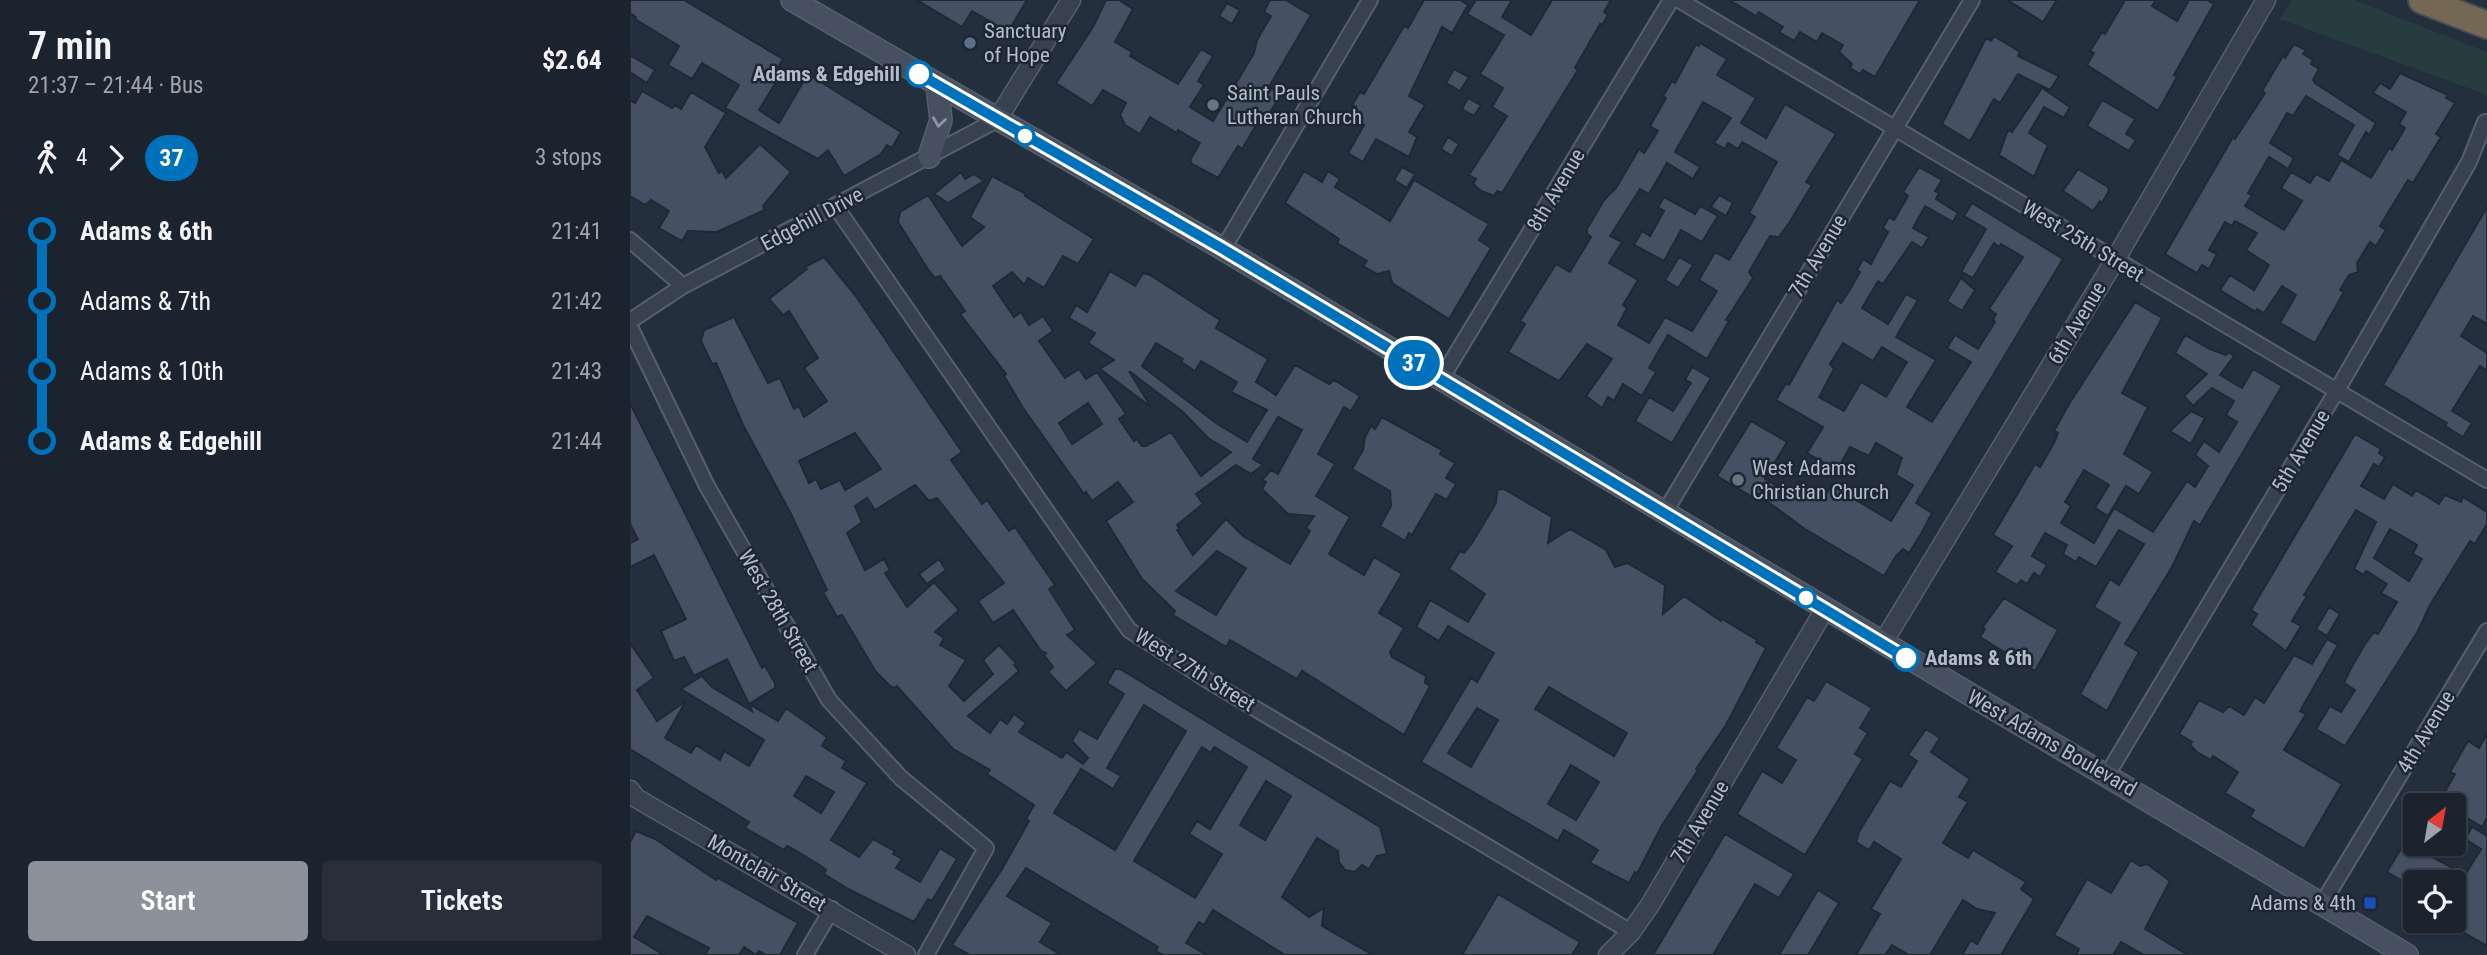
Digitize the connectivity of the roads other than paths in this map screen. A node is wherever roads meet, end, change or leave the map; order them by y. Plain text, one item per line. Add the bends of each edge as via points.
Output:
1 (792, 0) edge
2 (1071, 0) edge
3 (1370, 0) edge
4 (1671, 0) edge
5 (1679, 0) edge
6 (1972, 0) edge
7 (2422, 0) edge
8 (2265, 1) edge
9 (2487, 25) edge
10 (937, 85) junction
11 (997, 120) junction
12 (2485, 122) edge
13 (1895, 128) junction
14 (929, 157) junction
15 (836, 207) junction
16 (630, 240) edge
17 (1223, 249) junction
18 (2115, 260) junction
19 (683, 286) junction
20 (630, 321) edge
21 (630, 327) edge
22 (1441, 379) junction
23 (2336, 391) junction
24 (2487, 480) edge
25 (1665, 512) junction
26 (1825, 610) junction
27 (2487, 631) edge
28 (1882, 644) junction
29 (2107, 775) junction
30 (632, 798) edge
31 (2322, 904) junction
32 (832, 909) junction
33 (1631, 932) junction
34 (805, 955) edge
35 (906, 955) edge
36 (926, 955) edge
37 (1608, 955) edge
38 (2407, 955) edge

1 - 10 main road, West Adams Boulevard
2 - 11 street
3 - 17 street
4 - 22 street, 8th Avenue
5 - 13 street, West 25th Street
6 - 13 street, 7th Avenue
7 - 9 highway
8 - 18 street, 6th Avenue
10 - 11 main road, West Adams Boulevard
10 -> 14 main road via 941,120
11 - 14 street, Edgehill Drive
11 - 17 main road, West Adams Boulevard
12 - 23 street, 5th Avenue via 2469,162
13 - 18 street, West 25th Street
13 - 25 street, 7th Avenue
14 - 15 street, Edgehill Drive
15 - 19 street, Edgehill Drive
15 - 33 street, West 27th Street via 1129,629
16 - 19 street
17 - 22 main road, West Adams Boulevard
18 - 23 street, West 25th Street
18 - 28 street, 6th Avenue
19 - 20 street, Edgehill Drive
21 - 36 street, West 28th Street via 707,486 829,700 901,778 986,848
22 - 25 main road, West Adams Boulevard
23 - 24 street, West 25th Street
23 - 29 street, 5th Avenue
25 - 26 main road, West Adams Boulevard
26 - 28 main road, West Adams Boulevard
26 - 33 street, 7th Avenue
27 - 31 street, 4th Avenue
28 - 29 main road, West Adams Boulevard
29 - 31 main road, West Adams Boulevard
30 - 32 street, Montclair Street
31 - 38 main road, West Adams Boulevard
32 - 34 street
32 - 35 street, Montclair Street
33 - 37 street, 7th Avenue

